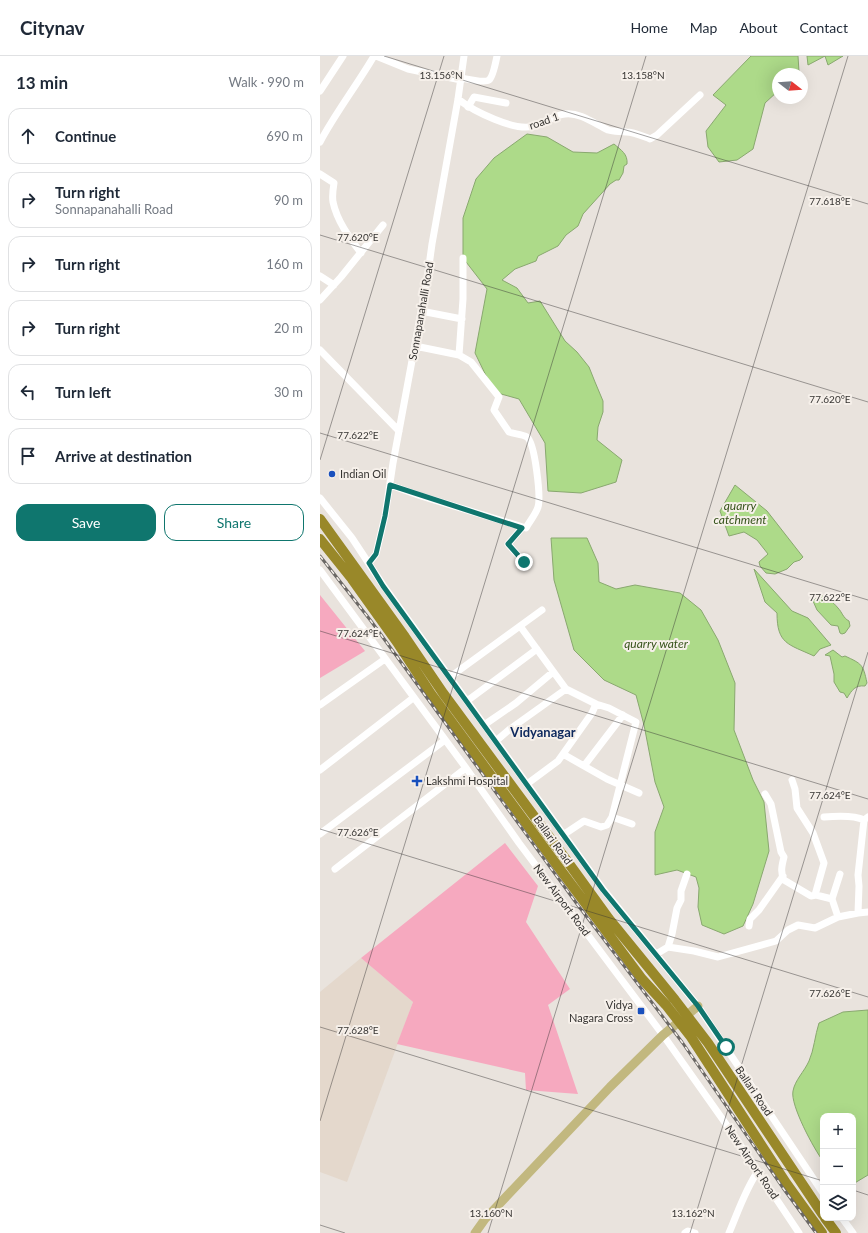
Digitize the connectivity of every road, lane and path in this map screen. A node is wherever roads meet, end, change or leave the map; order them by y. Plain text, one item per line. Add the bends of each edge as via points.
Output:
1 (342, 56) edge
2 (377, 56) edge
3 (464, 56) edge
4 (497, 56) edge
5 (461, 79) junction
6 (320, 91) edge
7 (700, 95) dead end
8 (458, 99) junction
9 (506, 103) dead end
10 (468, 107) junction
11 (320, 142) edge
12 (320, 174) edge
13 (383, 225) dead end
14 (361, 253) junction
15 (463, 258) dead end
16 (320, 276) edge
17 (334, 285) junction
18 (320, 300) edge
19 (421, 310) junction
20 (462, 319) junction
21 (415, 346) junction
22 (320, 350) edge
23 (459, 355) junction
24 (399, 431) junction
25 (390, 485) junction
26 (320, 498) edge
27 (320, 519) edge
28 (522, 528) junction
29 (320, 539) edge
30 (524, 562) dead end
31 (369, 563) junction
32 (320, 570) edge
33 (542, 610) dead end
34 (520, 626) junction
35 (401, 640) junction
36 (537, 649) junction
37 (385, 659) junction
38 (553, 672) junction
39 (450, 677) junction
40 (566, 689) junction
41 (414, 698) junction
42 (467, 701) junction
43 (596, 704) junction
44 (320, 705) edge
45 (623, 715) junction
46 (484, 725) junction
47 (445, 740) junction
48 (496, 741) junction
49 (563, 754) junction
50 (584, 766) junction
51 (466, 768) junction
52 (320, 770) edge
53 (792, 780) dead end
54 (527, 784) junction
55 (620, 785) junction
56 (639, 793) dead end
57 (765, 794) dead end
58 (612, 817) junction
59 (824, 817) dead end
60 (866, 819) edge
61 (632, 824) dead end
62 (320, 834) edge
63 (564, 835) junction
64 (335, 869) dead end
65 (687, 874) dead end
66 (840, 874) dead end
67 (782, 876) junction
68 (815, 895) junction
69 (832, 899) junction
70 (868, 912) edge
71 (858, 913) junction
72 (838, 917) junction
73 (749, 926) dead end
74 (668, 947) junction
75 (658, 953) dead end
76 (698, 1006) junction
77 (664, 1035) junction
78 (758, 1171) junction
79 (820, 1189) edge
80 (820, 1211) edge
81 (827, 1221) edge
82 (844, 1221) edge
83 (475, 1233) edge
84 (685, 1233) edge
85 (695, 1233) edge
86 (729, 1233) edge
87 (799, 1233) edge
88 (822, 1233) edge
89 (836, 1233) edge
90 (853, 1233) edge

1 - 6 street
2 - 5 street via 408,69
2 - 11 street via 333,118
3 - 5 street, Sonnapanahalli Road
4 - 5 street via 489,80
5 - 8 street, Sonnapanahalli Road
7 - 10 street, road 1 via 650,139 627,132 615,132 572,114 524,128
8 - 10 street, road 1
8 - 19 street, Sonnapanahalli Road
9 - 10 street via 474,98
12 - 14 street via 334,183 333,201 338,218
13 - 14 street
14 - 17 street
15 - 20 street
16 - 17 street
17 - 18 street
19 - 20 street
19 - 21 street, Sonnapanahalli Road
20 - 23 street
21 - 23 street
21 - 24 street, Sonnapanahalli Road
22 - 24 street
23 - 28 street via 471,362 499,397 494,410 509,432 527,437 530,441 538,484 538,507 526,528
24 - 25 street, Sonnapanahalli Road
25 - 28 street
25 - 31 street, Sonnapanahalli Road via 376,554
26 - 31 street
27 - 35 highway, Ballari Road
28 - 30 street via 508,544
29 - 35 highway, Ballari Road
31 - 39 street
32 - 37 street, New Airport Road
33 - 34 street
34 - 36 street
34 - 39 street
35 - 80 highway, Ballari Road via 592,895 708,1043
35 - 88 highway, Ballari Road via 431,694 642,979 691,1038 786,1183
36 - 38 street
36 - 42 street
37 - 41 street, New Airport Road
37 - 44 street
38 - 40 street
38 - 46 street via 516,703
39 - 42 street
40 - 43 street
40 - 48 street
41 - 47 street, New Airport Road
41 - 52 street
42 - 46 street
43 - 45 street
43 - 49 street
45 - 50 street
45 - 55 street via 636,722
46 - 48 street
47 - 51 street, New Airport Road
47 - 62 street
48 - 54 street
49 - 50 street
49 - 54 street via 558,761
50 - 55 street
51 - 64 street
51 - 77 street, New Airport Road
53 - 68 street via 797,808 813,834 824,863
54 - 63 street
55 - 56 street
55 - 58 street
57 - 67 street via 771,804 784,857 781,866
58 - 61 street
58 - 63 street via 607,825 601,827 584,821
59 - 60 street
60 - 71 street via 858,875
63 - 76 street via 603,890
65 - 74 street
66 - 69 street
67 - 68 street via 784,880 812,896
67 - 73 street via 750,919
68 - 69 street
69 - 72 street
70 - 71 street
71 - 72 street
72 - 74 street via 815,928 798,925 776,941 718,957
74 - 75 street
76 - 77 main road
76 - 79 street
77 - 78 street, New Airport Road
77 - 83 main road via 501,1202
78 - 86 street via 751,1181
78 - 87 street, New Airport Road
81 - 89 highway
82 - 90 street
84 - 85 street

